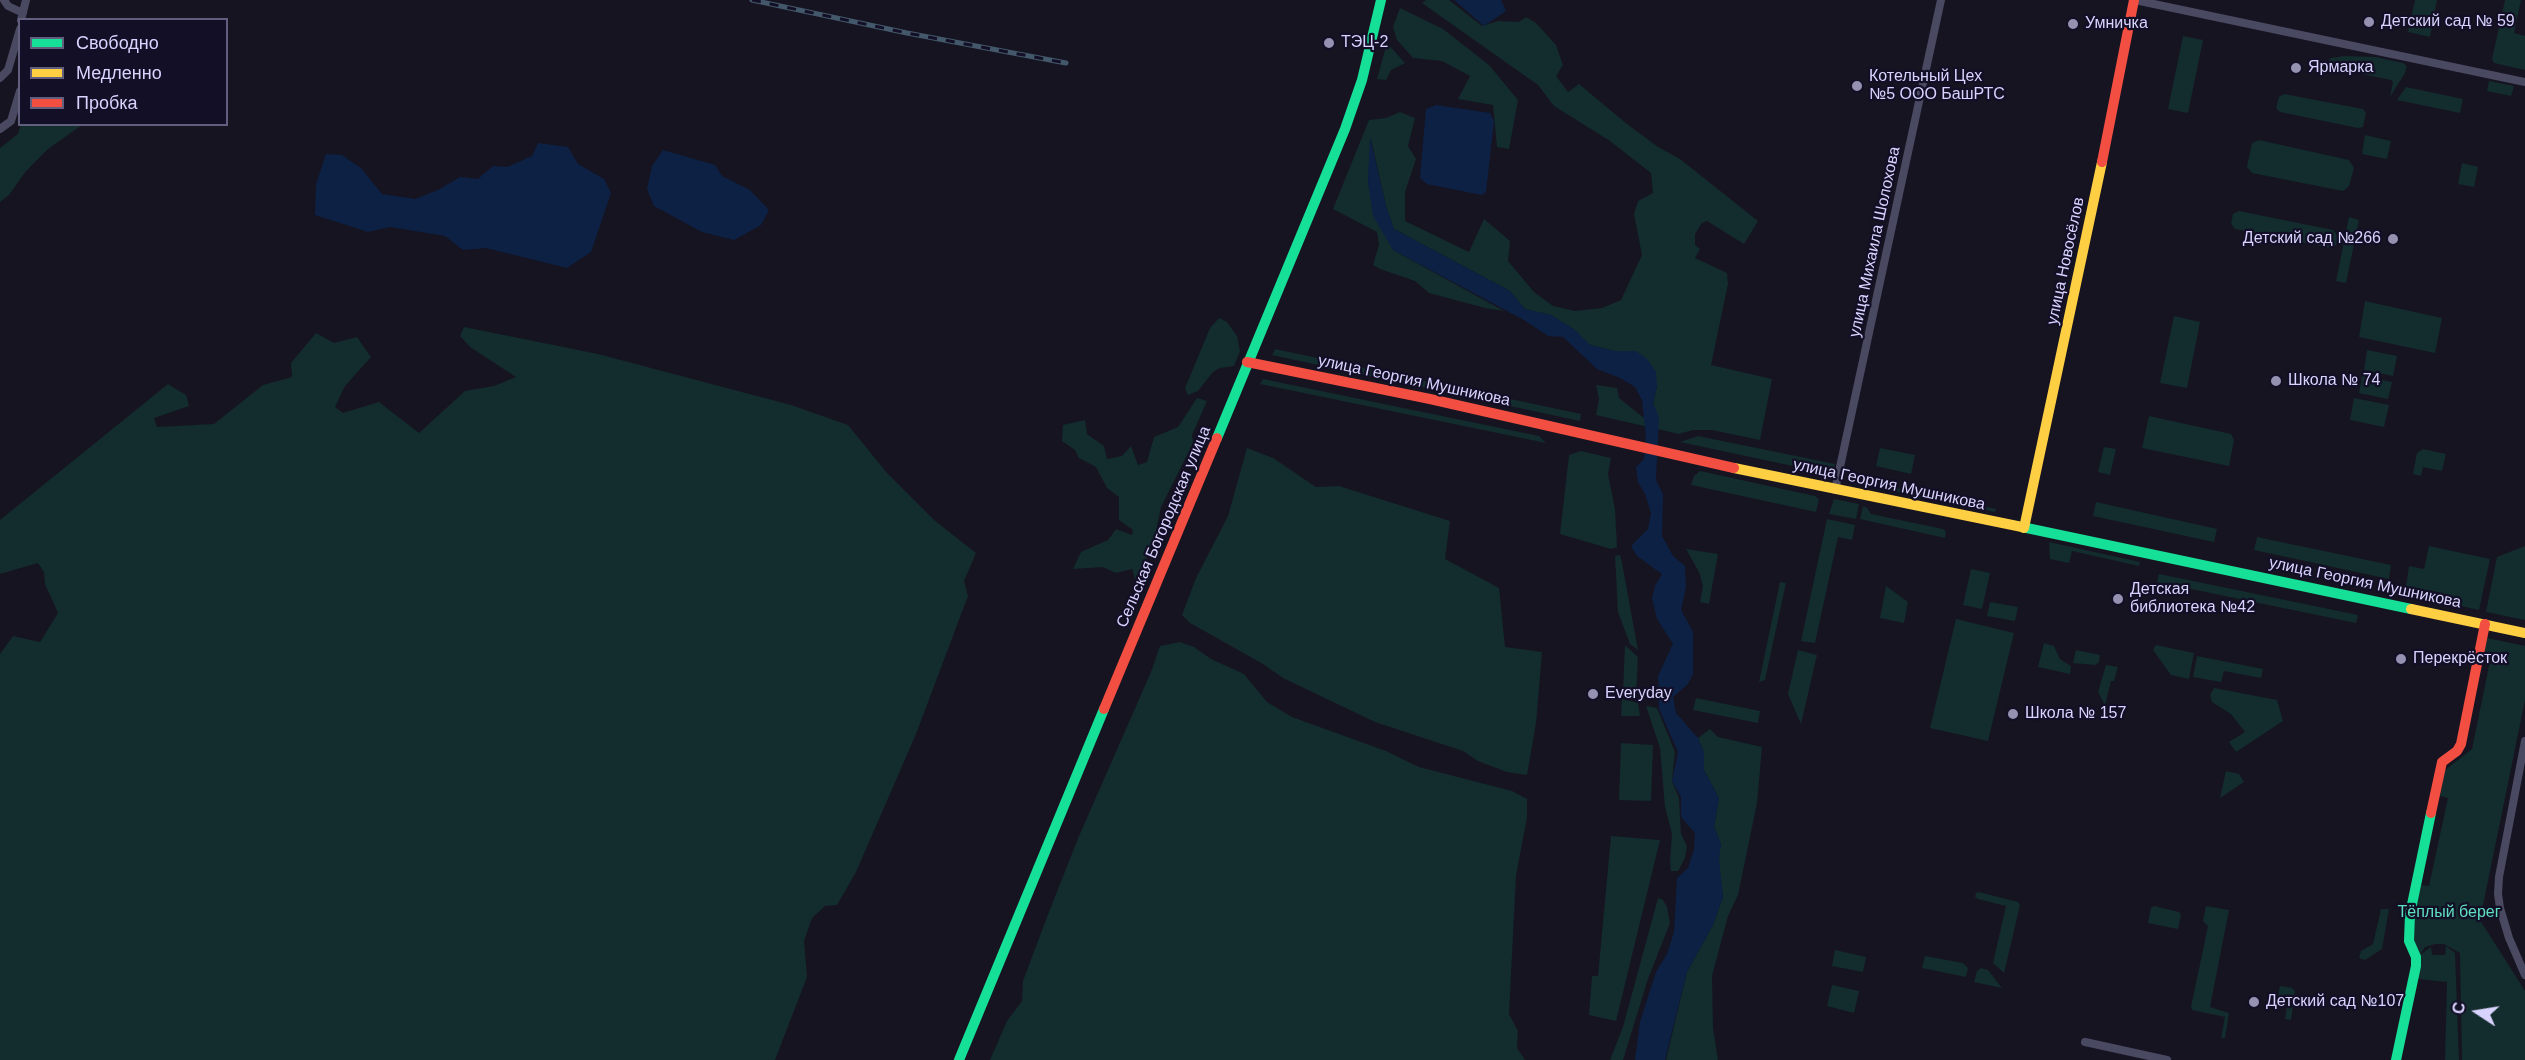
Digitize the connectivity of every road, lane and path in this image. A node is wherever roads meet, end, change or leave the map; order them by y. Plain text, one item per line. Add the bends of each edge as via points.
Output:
1 (4, 0) edge
2 (26, 0) edge
3 (1381, 0) edge
4 (1941, 0) edge
5 (2134, 0) edge
6 (22, 16) edge
7 (18, 36) edge
8 (0, 78) edge
9 (2525, 82) edge
10 (18, 98) edge
11 (0, 129) edge
12 (1247, 362) junction
13 (1835, 490) junction
14 (2024, 528) junction
15 (2485, 624) junction
16 (2525, 633) edge
17 (2525, 741) edge
18 (2525, 975) edge
19 (2085, 1042) dead end
20 (959, 1060) edge
21 (2167, 1060) edge
22 (2396, 1060) edge

1 - 6 street
2 - 6 street
3 - 12 street, Сельская Богородская улица via 1362,80 1345,129
4 - 13 street, улица Михаила Шолохова
5 - 9 street
5 - 14 street, улица Новосёлов
7 - 8 street via 8,70
10 - 11 street via 11,121
12 - 13 street, улица Георгия Мушникова
12 - 20 street, Сельская Богородская улица
13 - 14 street, улица Георгия Мушникова
14 - 15 street, улица Георгия Мушникова
15 - 16 street, улица Георгия Мушникова
15 - 22 street via 2461,744 2442,762 2411,906 2409,941 2416,966
17 - 18 street via 2498,894 2509,938
19 - 21 street

